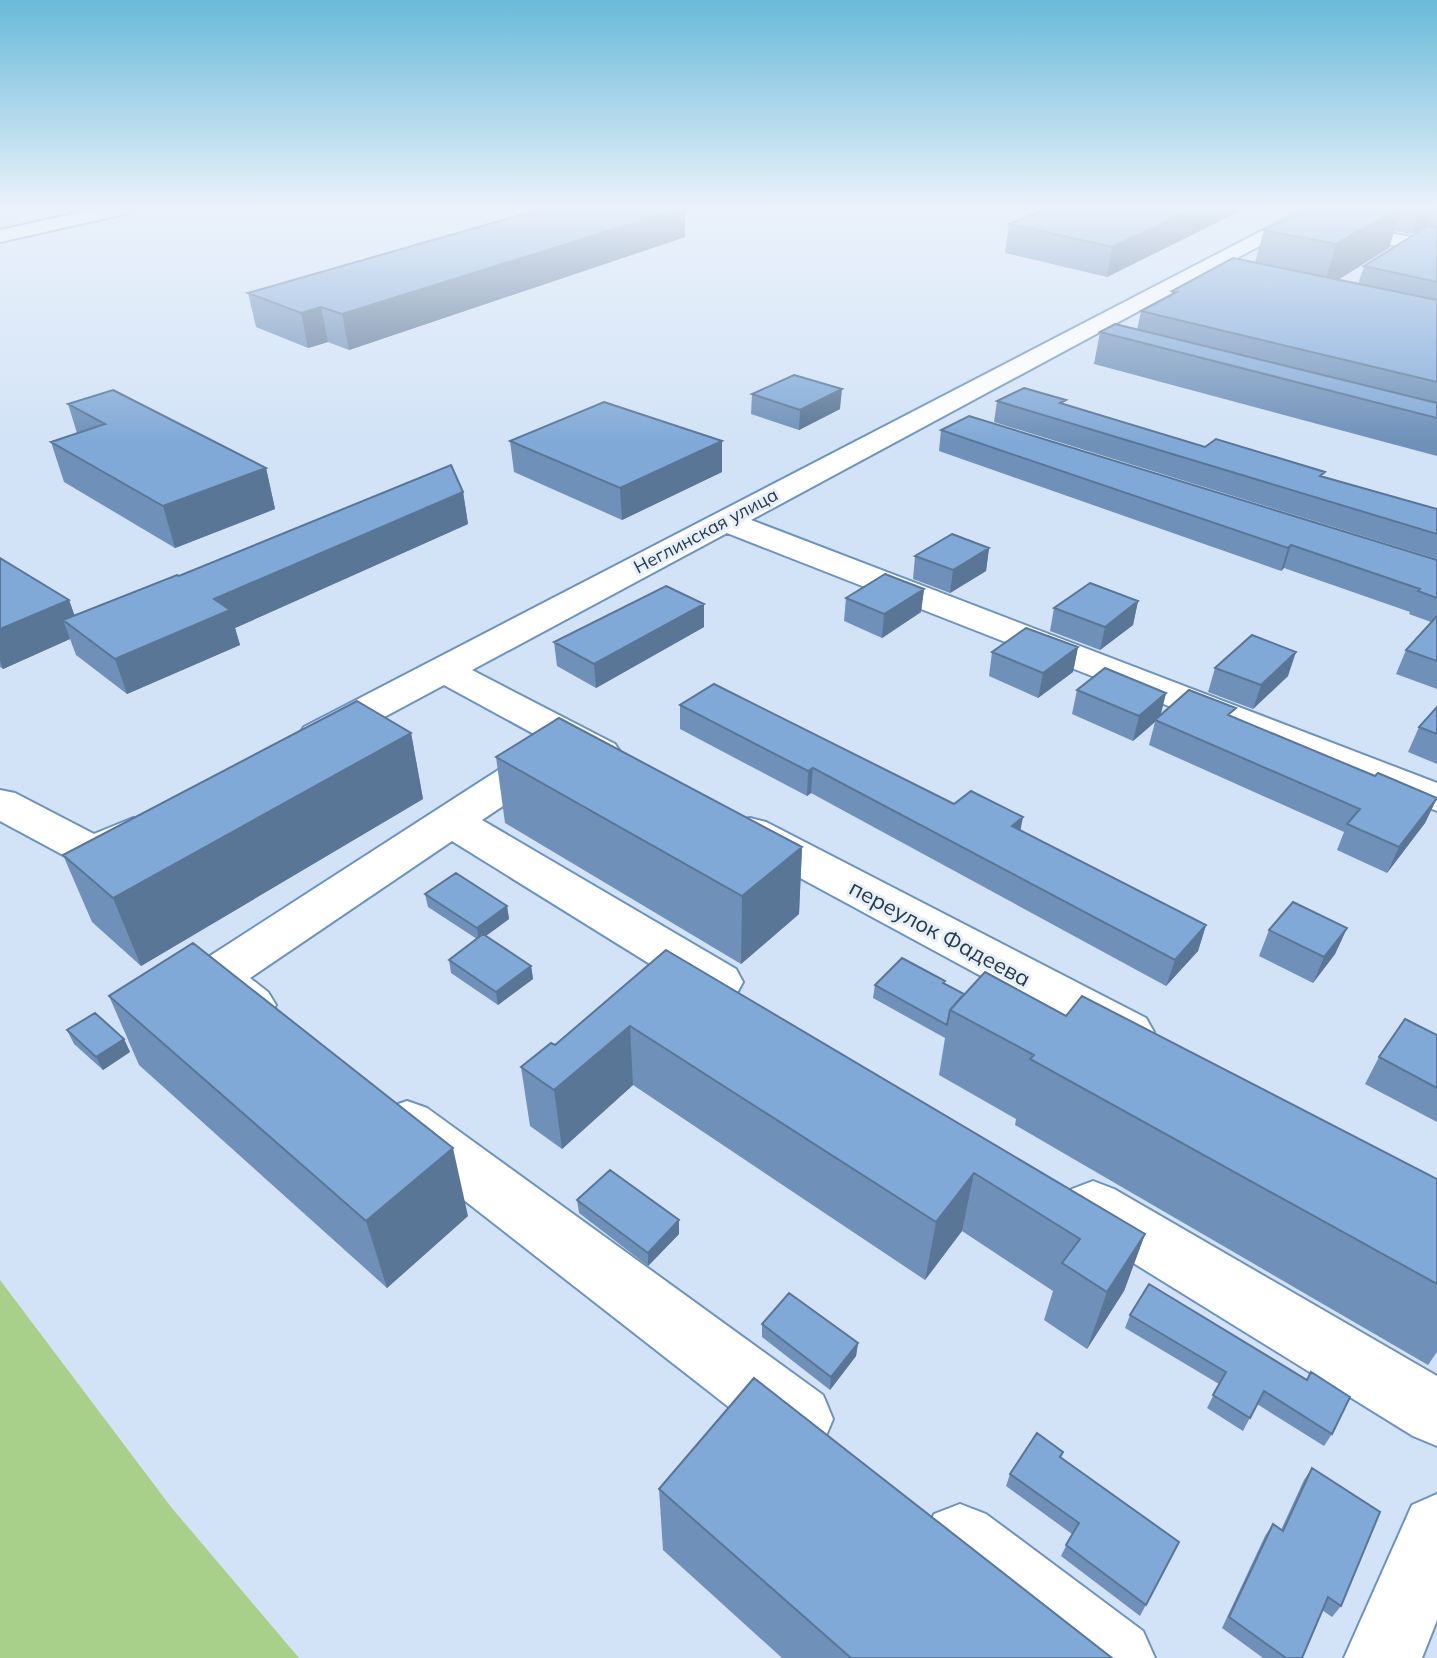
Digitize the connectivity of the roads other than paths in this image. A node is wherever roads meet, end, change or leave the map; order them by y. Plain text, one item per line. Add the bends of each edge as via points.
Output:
1 (1192, 286) edge
2 (931, 414) junction
3 (975, 428) edge
4 (724, 521) junction
5 (444, 670) junction
6 (575, 739) junction
7 (298, 746) edge
8 (645, 777) edge
9 (1437, 798) edge
10 (0, 803) edge
11 (716, 814) edge
12 (162, 818) edge
13 (451, 821) junction
14 (766, 1010) edge
15 (290, 1036) edge
16 (1168, 1054) edge
17 (366, 1093) edge
18 (1054, 1183) edge
19 (1437, 1413) edge
20 (836, 1447) edge
21 (913, 1505) edge
22 (1437, 1530) edge
23 (1116, 1658) edge
24 (1383, 1658) edge

1 - 2 street, Неглинская улица via 1092,341
2 - 3 street
2 - 4 street, Неглинская улица
4 - 5 street, Неглинская улица
4 - 9 street
5 - 6 street
5 - 7 street, Неглинская улица
6 - 8 street
6 - 13 street
10 - 12 street via 94,853
11 - 16 street, переулок Фадеева
13 - 14 street
13 - 15 street via 214,978
17 - 20 street
18 - 19 street
21 - 23 street
22 - 24 street

